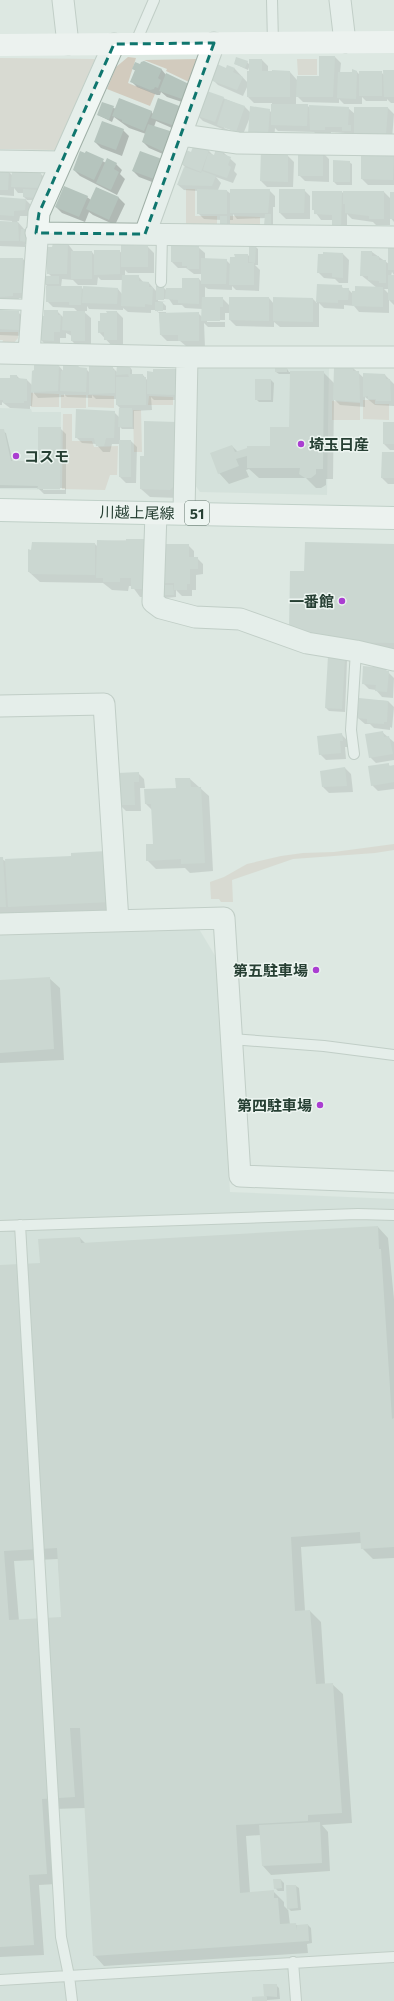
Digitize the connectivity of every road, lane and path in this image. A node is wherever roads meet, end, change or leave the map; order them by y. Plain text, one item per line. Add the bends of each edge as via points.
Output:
1 (63, 0) edge
2 (154, 0) edge
3 (272, 0) edge
4 (340, 0) edge
5 (344, 42) junction
6 (394, 42) edge
7 (214, 43) junction
8 (273, 43) junction
9 (68, 44) junction
10 (125, 44) junction
11 (0, 45) edge
12 (182, 135) junction
13 (394, 145) edge
14 (0, 161) edge
15 (62, 162) junction
16 (36, 233) junction
17 (154, 234) junction
18 (394, 237) edge
19 (161, 282) dead end
20 (0, 304) edge
21 (33, 305) junction
22 (0, 353) edge
23 (29, 353) junction
24 (187, 357) junction
25 (394, 357) edge
26 (0, 510) edge
27 (156, 513) junction
28 (184, 513) junction
29 (394, 518) edge
30 (356, 651) junction
31 (394, 660) edge
32 (0, 706) edge
33 (354, 754) dead end
34 (118, 921) junction
35 (0, 924) edge
36 (230, 1039) junction
37 (394, 1054) edge
38 (394, 1182) edge
39 (394, 1215) edge
40 (20, 1225) junction
41 (0, 1226) edge
42 (394, 1957) edge
43 (293, 1962) junction
44 (69, 1976) junction
45 (0, 1980) edge
46 (72, 2001) edge
47 (296, 2001) edge

1 - 9 street
2 - 10 lane
3 - 8 lane
4 - 5 street
5 - 6 main road
5 - 8 main road
7 - 8 main road
7 - 10 main road
7 - 12 street
9 - 10 main road
9 - 11 main road
10 - 15 street
12 - 13 street via 238,142
12 - 17 street
14 - 15 street
15 - 16 street via 39,213
16 - 17 street
16 - 21 street
17 - 18 street
17 - 19 lane
20 - 21 lane
21 - 23 street
22 - 23 street
23 - 24 street
24 - 25 street
24 - 28 street
26 - 27 main road, 川越上尾線 / 51
27 - 28 main road, 川越上尾線 / 51
27 - 30 street via 153,602 161,608 195,617 240,619 307,643
28 - 29 main road, 川越上尾線 / 51
30 - 31 street
30 - 33 lane via 351,730
32 - 34 street via 104,704
34 - 35 street
34 - 36 street via 224,918
36 - 37 lane
36 - 38 street via 240,1176
39 - 40 lane
40 - 41 lane
40 - 44 lane via 60,1937
42 - 43 lane
43 - 44 lane
43 - 47 lane
44 - 45 lane
44 - 46 lane

